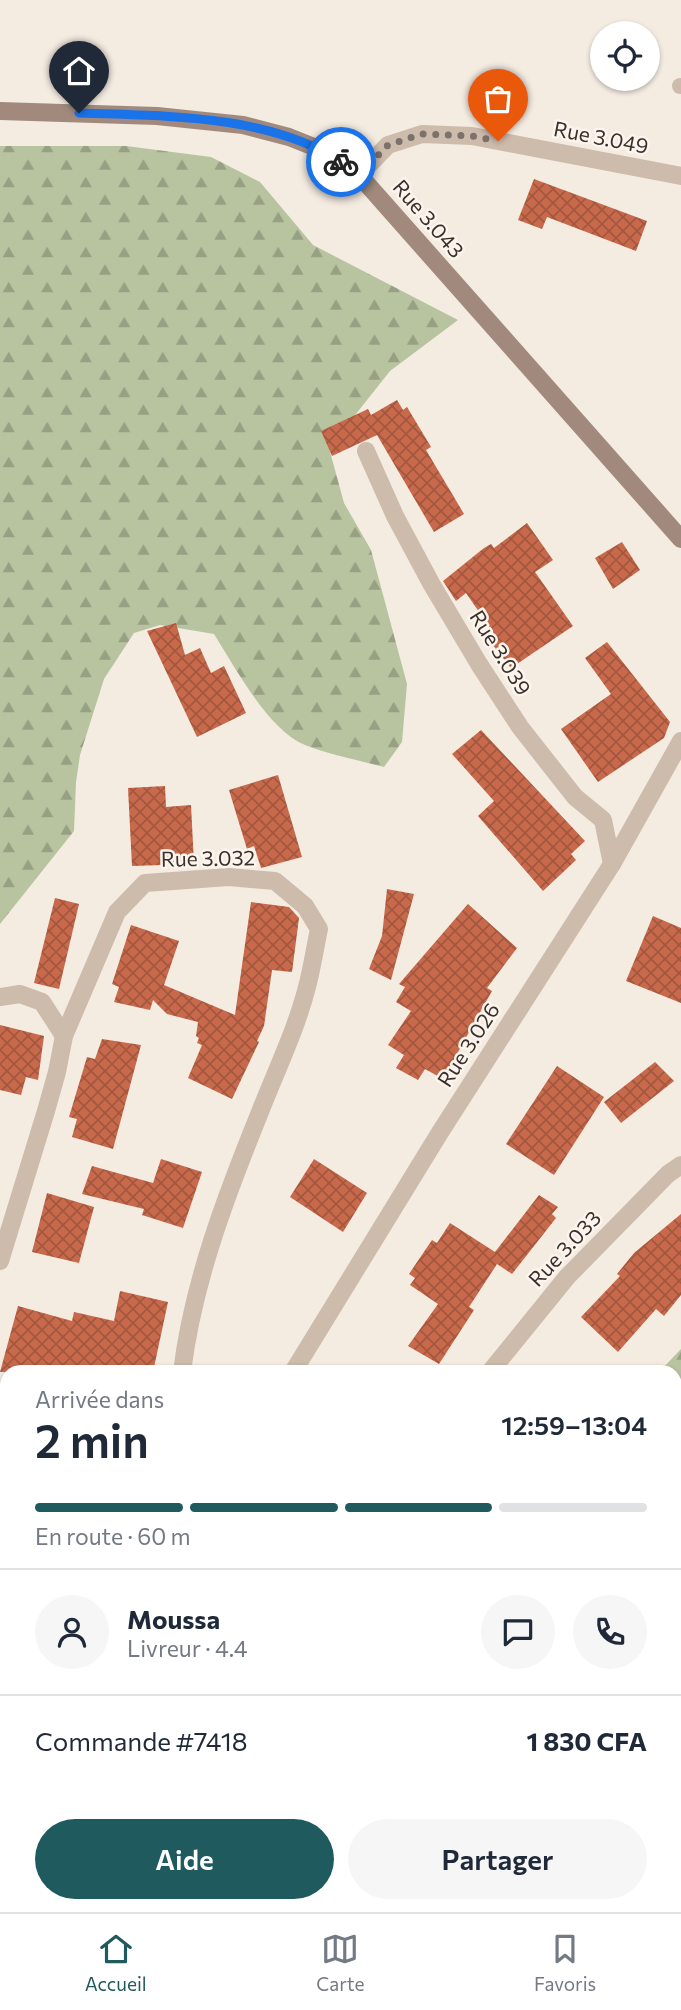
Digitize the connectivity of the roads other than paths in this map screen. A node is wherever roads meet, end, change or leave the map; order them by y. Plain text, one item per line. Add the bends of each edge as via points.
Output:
1 (0, 111) edge
2 (359, 175) junction
3 (681, 176) edge
4 (366, 451) dead end
5 (681, 539) edge
6 (681, 741) edge
7 (612, 864) junction
8 (0, 997) edge
9 (64, 1036) junction
10 (681, 1165) edge
11 (0, 1261) edge
12 (183, 1365) edge
13 (297, 1365) edge
14 (496, 1365) edge

1 - 2 street, Rue 3.043 via 157,116 243,125 289,136 324,151
2 - 3 street, Rue 3.049 via 388,145 422,134 472,136
2 - 5 street, Rue 3.043
4 - 7 street, Rue 3.039 via 413,551 479,664 520,727 575,797 603,820
6 - 7 street, Rue 3.026
7 - 13 street, Rue 3.026
8 - 9 street via 20,994 42,1002
9 - 11 street, Rue 3.032
9 - 12 street, Rue 3.032 via 117,912 145,883 229,877 275,881 305,906 319,929 307,989 208,1252
10 - 14 street, Rue 3.033 via 567,1278

